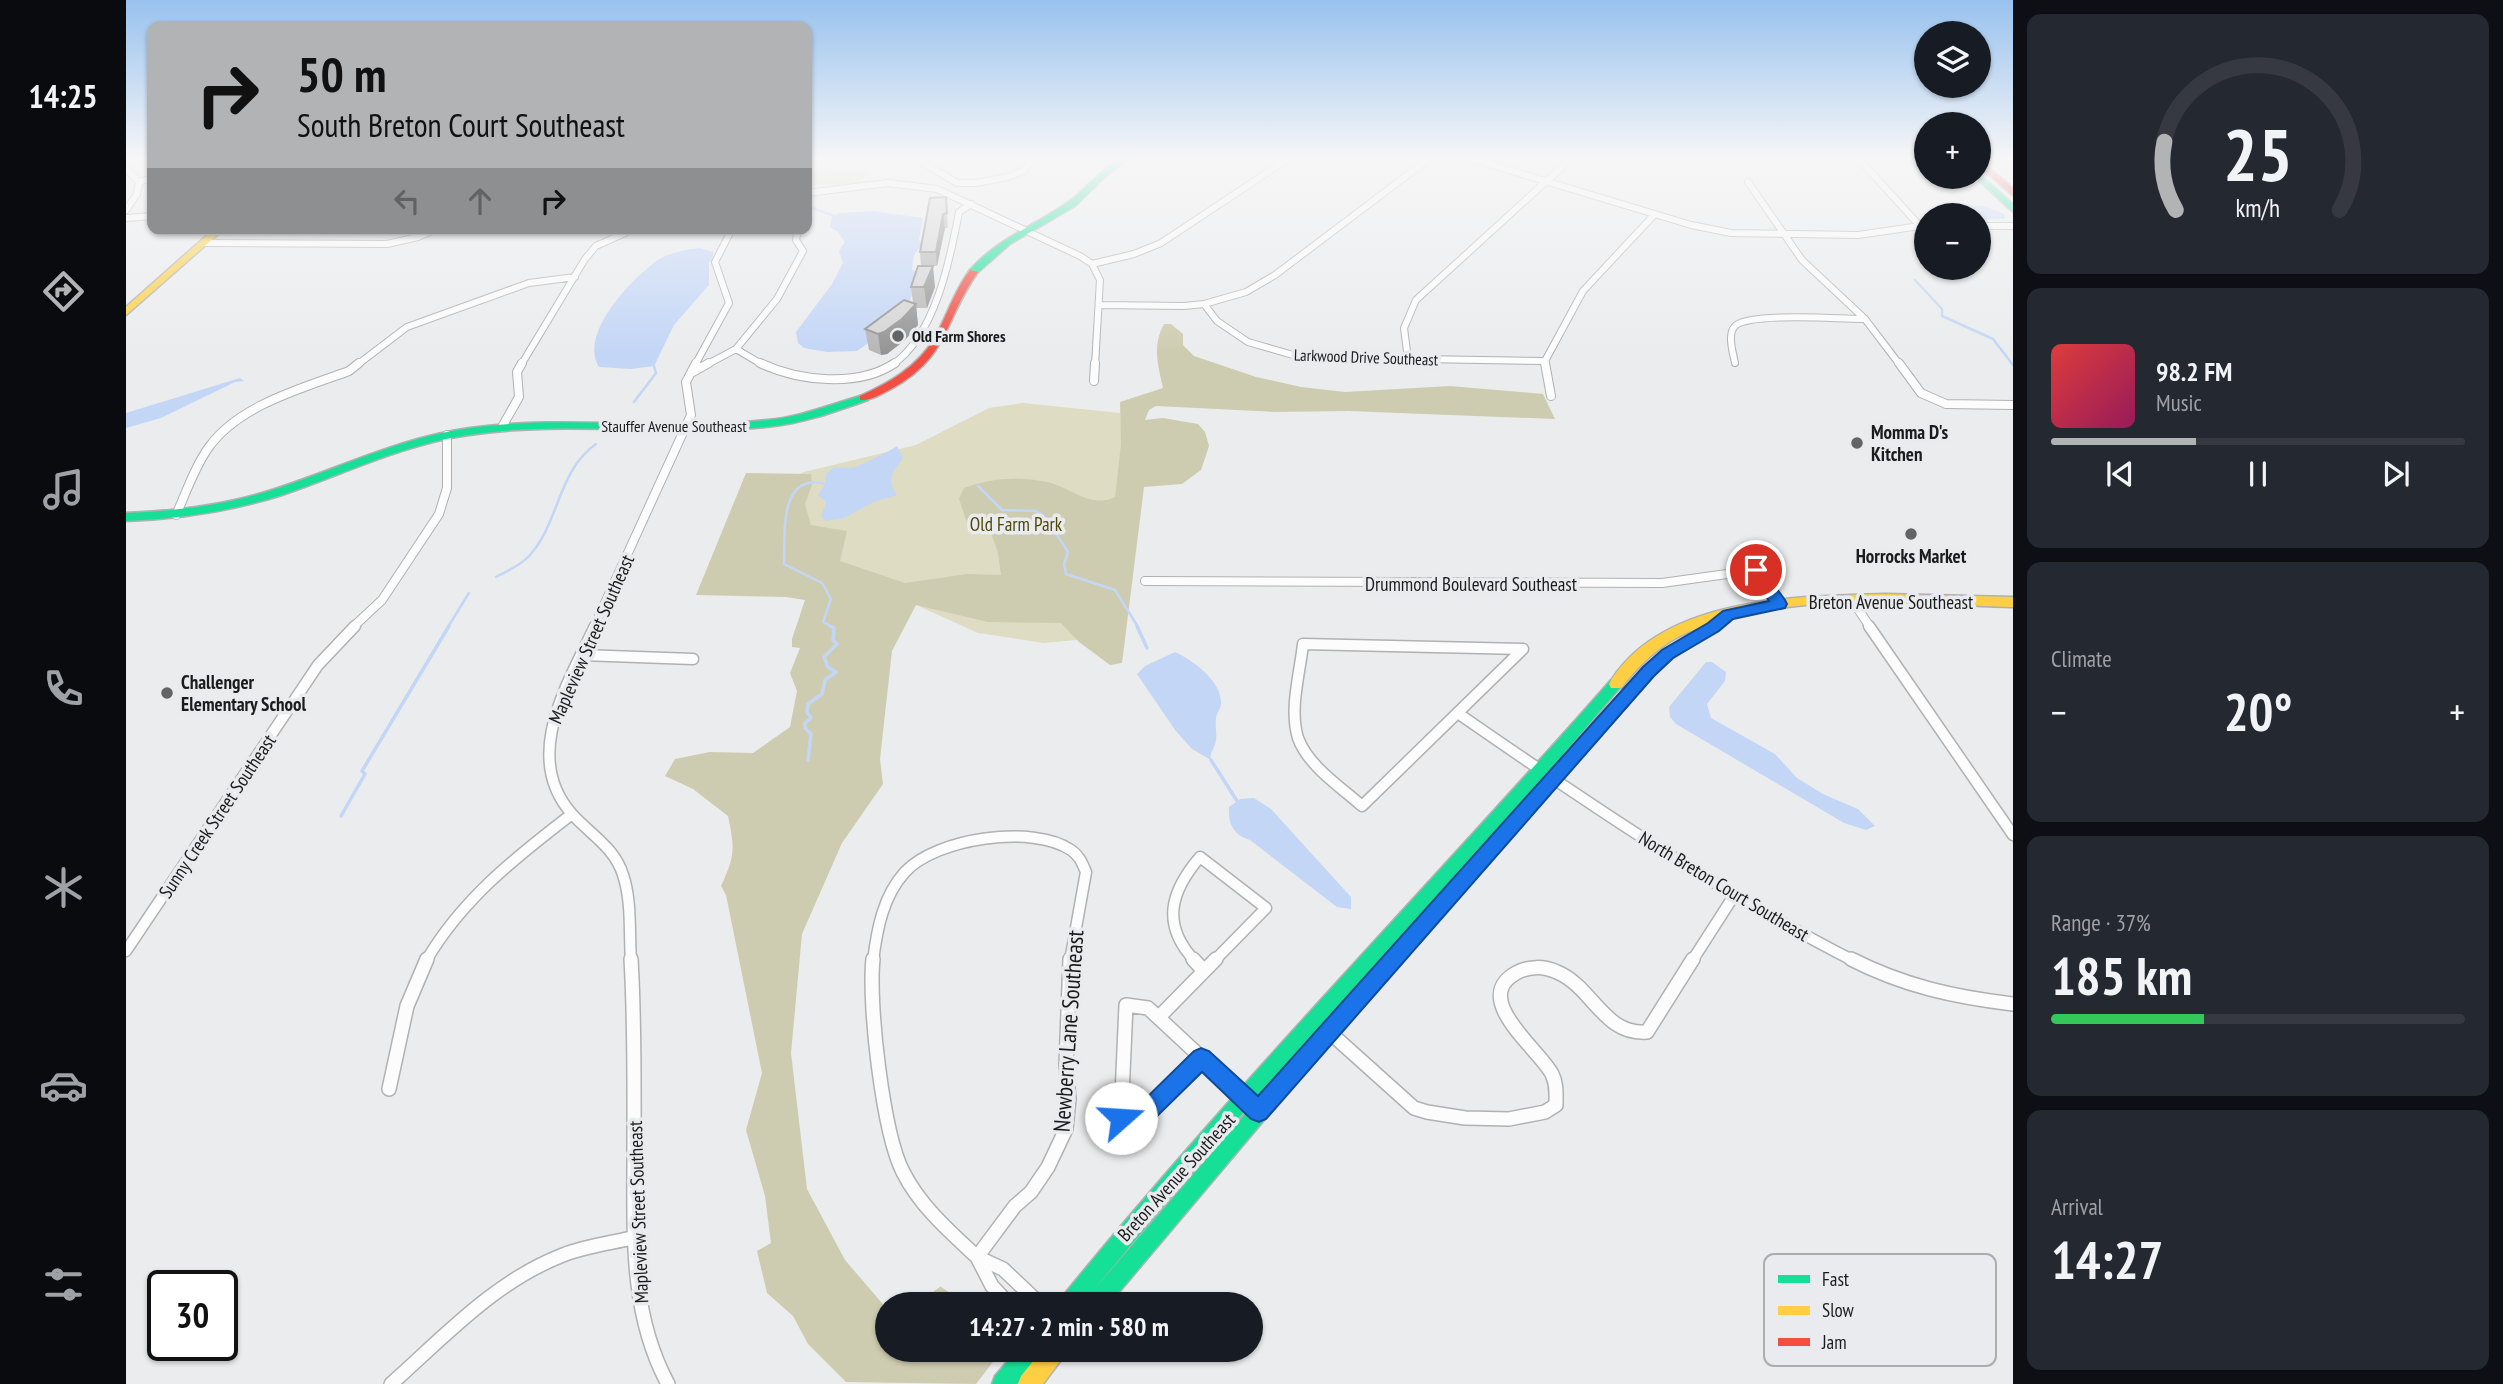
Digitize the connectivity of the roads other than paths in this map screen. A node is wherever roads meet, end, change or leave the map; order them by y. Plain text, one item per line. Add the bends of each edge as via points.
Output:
1 (957, 223) edge
2 (1009, 223) edge
3 (1040, 223) edge
4 (1191, 223) edge
5 (1344, 223) edge
6 (1502, 223) edge
7 (1647, 223) edge
8 (1685, 223) edge
9 (1777, 223) edge
10 (1914, 226) edge
11 (1991, 226) edge
12 (2013, 226) edge
13 (1026, 231) junction
14 (214, 235) edge
15 (422, 235) edge
16 (621, 235) edge
17 (729, 235) edge
18 (797, 235) edge
19 (1786, 236) junction
20 (205, 243) junction
21 (1092, 264) junction
22 (575, 277) junction
23 (1203, 304) junction
24 (1100, 305) junction
25 (126, 312) edge
26 (1864, 319) junction
27 (736, 349) junction
28 (1408, 359) junction
29 (1545, 361) junction
30 (1735, 363) dead end
31 (693, 372) junction
32 (1094, 381) dead end
33 (1551, 396) dead end
34 (2013, 405) edge
35 (687, 426) junction
36 (502, 427) junction
37 (447, 435) junction
38 (176, 515) junction
39 (126, 517) edge
40 (1145, 581) dead end
41 (1852, 600) junction
42 (2013, 602) edge
43 (1780, 604) junction
44 (1728, 615) junction
45 (582, 655) junction
46 (693, 659) dead end
47 (1459, 714) junction
48 (1540, 770) junction
49 (1555, 780) junction
50 (572, 814) junction
51 (2013, 835) edge
52 (1735, 894) junction
53 (126, 951) edge
54 (1204, 971) junction
55 (2013, 1004) edge
56 (1159, 1017) junction
57 (1315, 1019) junction
58 (1328, 1031) junction
59 (1201, 1058) junction
60 (389, 1089) dead end
61 (1246, 1098) junction
62 (1259, 1111) junction
63 (636, 1237) junction
64 (977, 1257) junction
65 (998, 1292) edge
66 (1027, 1292) edge
67 (1078, 1292) edge
68 (1105, 1292) edge
69 (1021, 1362) edge
70 (1046, 1362) edge
71 (391, 1384) edge
72 (668, 1384) edge
73 (1003, 1384) edge
74 (1029, 1384) edge

1 - 27 street via 950,260 929,320 909,351 892,366 852,380 796,376 779,374
2 - 13 street
3 - 13 main road, Stauffer Avenue Southeast
4 - 21 street via 1134,254
5 - 23 street via 1262,284
6 - 28 street via 1407,312 1403,328
7 - 29 street via 1583,290
8 - 19 street via 1720,231
9 - 19 street
10 - 19 street via 1858,235
11 - 12 street
13 - 21 street
13 - 35 main road, Stauffer Avenue Southeast via 980,264 929,357 890,387 799,421
14 - 20 main road
15 - 20 street via 387,244
16 - 22 street via 596,246
17 - 31 street, Mapleview Street Southeast via 715,270 729,303
18 - 27 street via 803,251 791,276
19 - 26 street via 1815,275
20 - 25 main road
21 - 24 street via 1100,281
22 - 36 street via 517,372 519,397
22 - 38 street via 529,283 407,327 349,371 262,404 207,449
23 - 24 street
23 - 28 street, Larkwood Drive Southeast via 1234,334 1286,354
24 - 32 street
26 - 30 street via 1740,321 1732,334
26 - 34 street via 1922,393 1932,399 1957,405
27 - 31 street
28 - 29 street, Larkwood Drive Southeast
29 - 33 street
31 - 35 street, Mapleview Street Southeast via 685,394 691,407
35 - 36 main road, Stauffer Avenue Southeast
35 - 45 street, Mapleview Street Southeast
36 - 37 main road, Stauffer Avenue Southeast
37 - 38 main road, Stauffer Avenue Southeast via 376,454 266,496
37 - 53 street, Sunny Creek Street Southeast via 447,488 439,514 382,600 318,665
38 - 39 main road, Stauffer Avenue Southeast
40 - 43 street, Drummond Boulevard Southeast via 1627,584 1756,570
41 - 42 main road, Breton Avenue Southeast
41 - 43 main road, Breton Avenue Southeast
41 - 51 street
43 - 44 main road, Breton Avenue Southeast
44 - 48 main road, Breton Avenue Southeast via 1686,627 1636,661
44 - 49 main road, Breton Avenue Southeast via 1648,672
45 - 46 street
45 - 50 street, Mapleview Street Southeast via 551,724 547,756 549,776
47 - 47 street via 1362,806 1310,757 1298,738 1303,644 1523,649
47 - 48 street, North Breton Court Southeast
48 - 49 street, North Breton Court Southeast
48 - 57 main road, Breton Avenue Southeast
49 - 52 street, North Breton Court Southeast
49 - 58 main road, Breton Avenue Southeast
50 - 60 street via 481,885 437,939 410,997
50 - 63 street, Mapleview Street Southeast via 604,841 624,876 632,956
52 - 55 street, North Breton Court Southeast via 1880,974 1950,996
52 - 58 street via 1647,1032 1616,1027 1577,985 1554,970 1529,968 1506,980 1500,992 1503,1009 1557,1085 1556,1105 1546,1113 1505,1118 1422,1112
54 - 54 street via 1266,908 1200,857 1182,878 1174,903 1174,925 1180,945
54 - 56 street
56 - 59 street
56 - 59 street via 1148,1008 1126,1005 1121,1118 1138,1120
57 - 58 street
57 - 61 main road, Breton Avenue Southeast
58 - 62 main road, Breton Avenue Southeast
59 - 61 street
61 - 62 street
61 - 67 main road, Breton Avenue Southeast
62 - 68 main road, Breton Avenue Southeast
63 - 71 street via 563,1255 525,1273
63 - 72 street, Mapleview Street Southeast via 642,1322
64 - 64 street, Newberry Lane Southeast via 1031,1192 1066,1129 1068,970 1086,872 1085,861 1074,849 1058,842 974,838 922,855 905,869 887,899 871,960 873,1009 891,1137 902,1171 935,1218
64 - 65 street
64 - 66 street via 1003,1269
69 - 73 main road
70 - 74 main road

